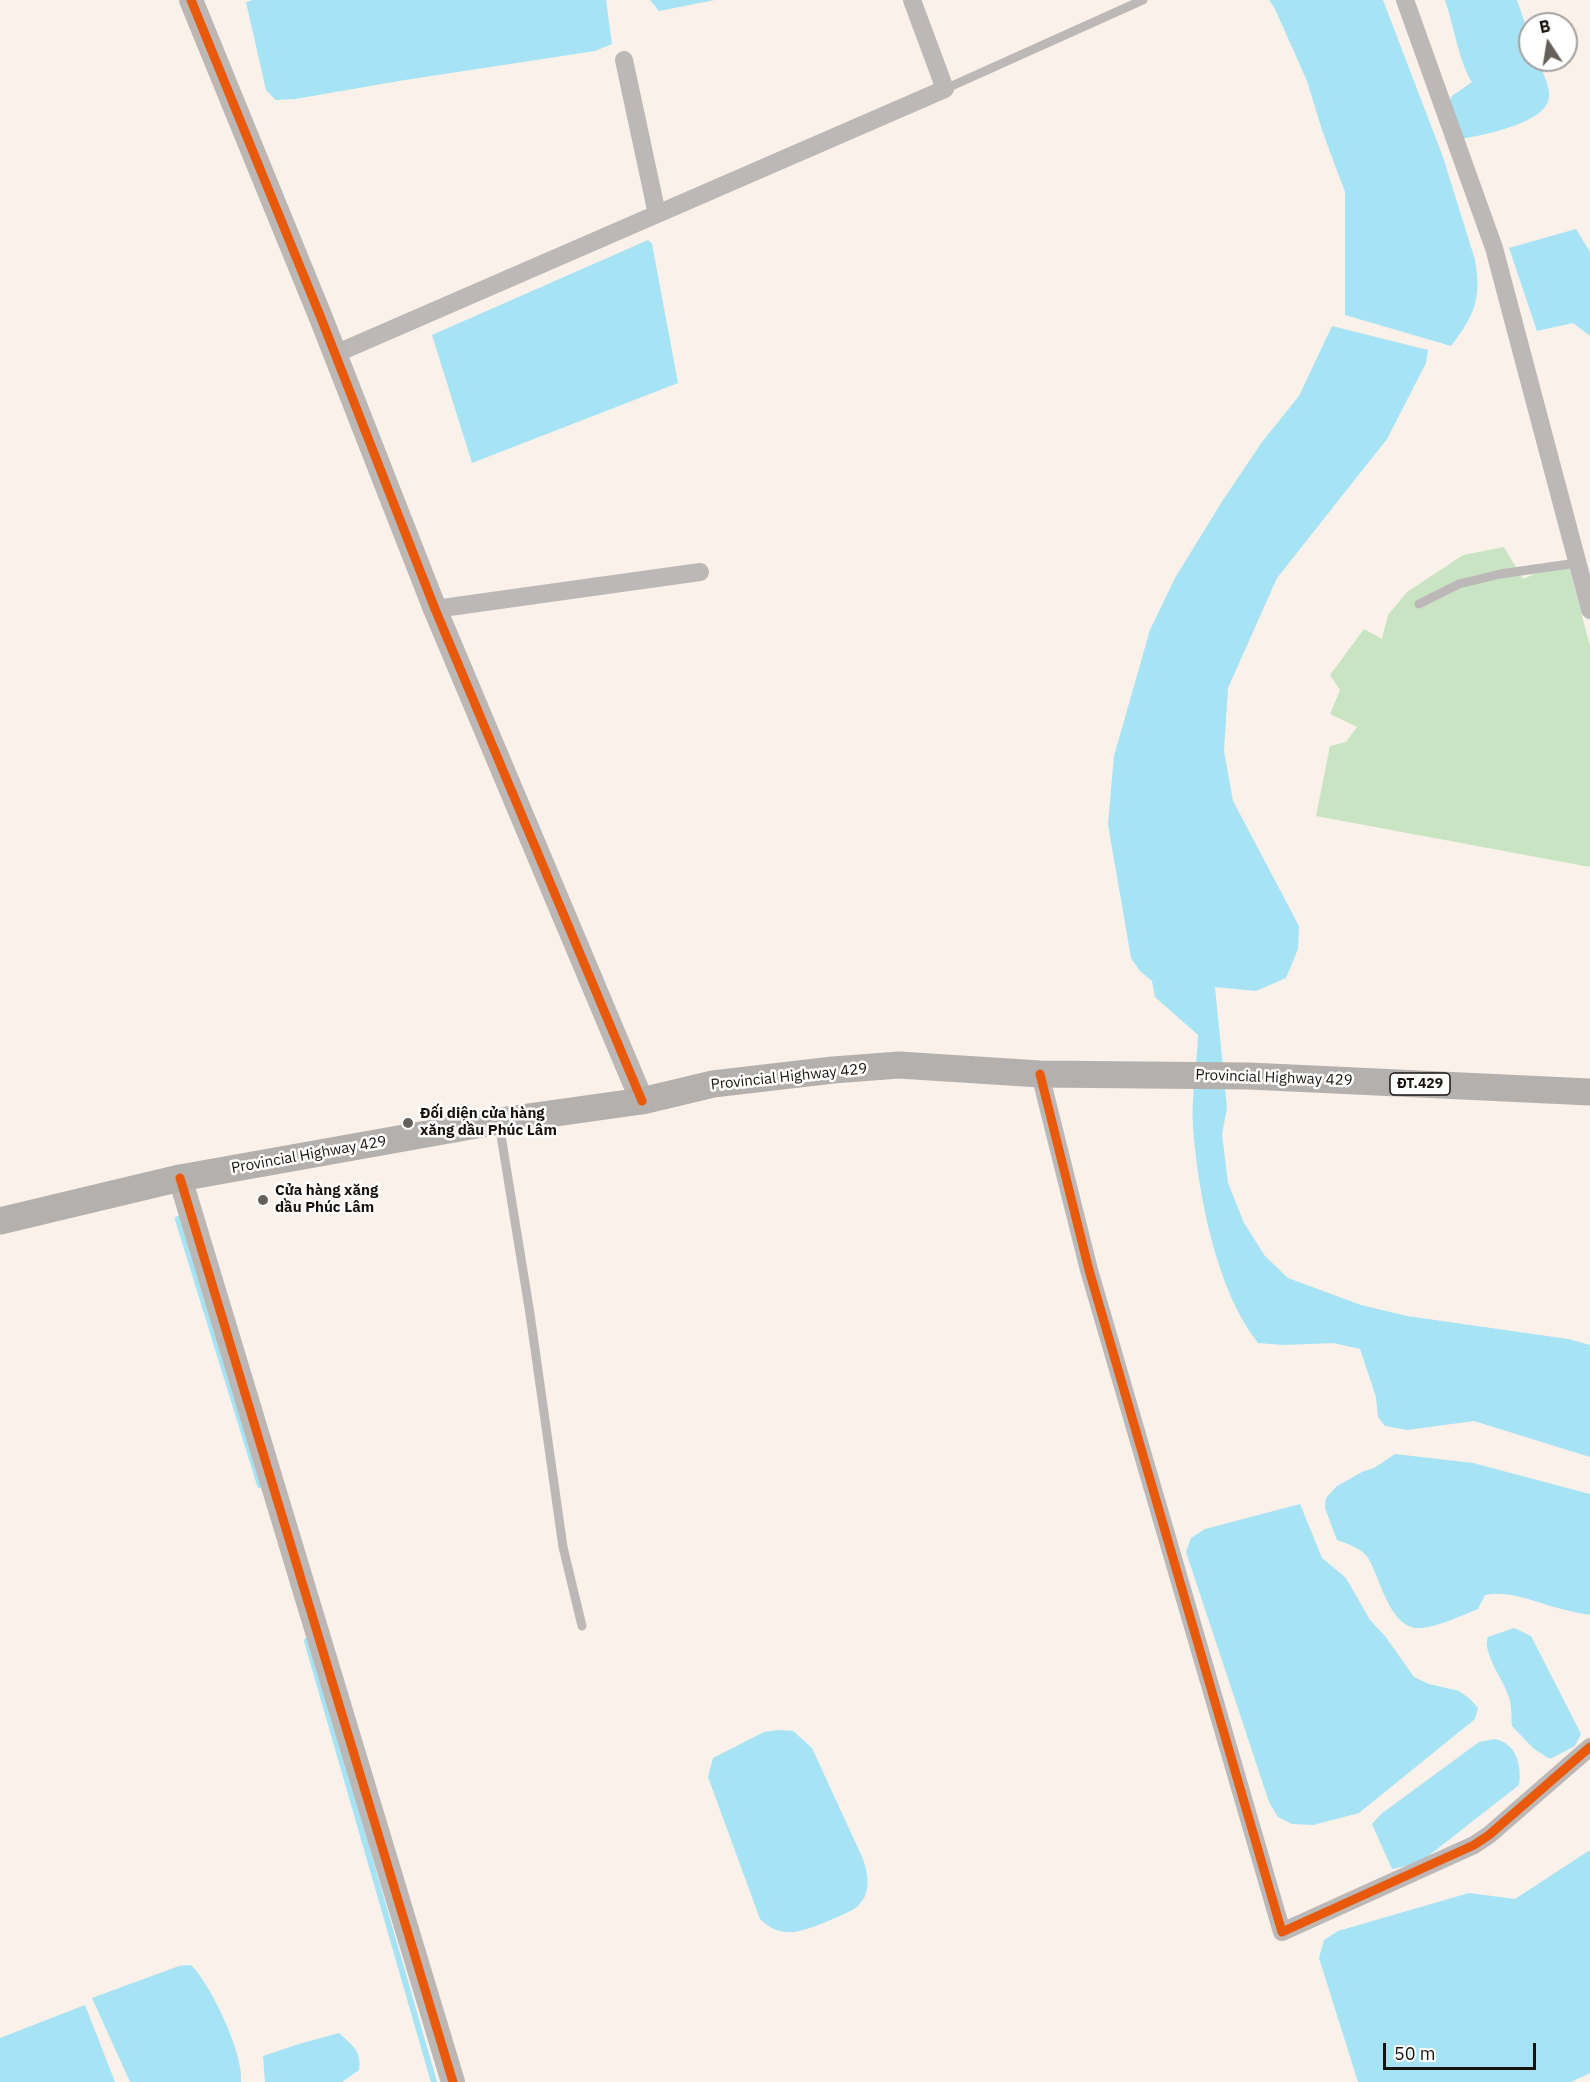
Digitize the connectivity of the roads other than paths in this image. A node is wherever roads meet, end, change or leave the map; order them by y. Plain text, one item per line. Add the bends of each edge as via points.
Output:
1 (191, 0) edge
2 (912, 0) edge
3 (1143, 0) edge
4 (1406, 0) edge
5 (624, 60) dead end
6 (945, 89) junction
7 (657, 214) junction
8 (335, 354) junction
9 (1580, 551) edge
10 (700, 572) dead end
11 (1419, 604) dead end
12 (435, 609) junction
13 (1590, 610) edge
14 (1040, 1074) junction
15 (1590, 1092) edge
16 (642, 1101) junction
17 (499, 1121) junction
18 (180, 1178) junction
19 (0, 1221) edge
20 (582, 1626) dead end
21 (1590, 1747) edge
22 (453, 2082) edge

1 - 8 street
2 - 6 street
3 - 6 lane
4 - 9 street via 1494,248
5 - 7 street
6 - 7 street
7 - 8 street
8 - 12 street
9 - 11 lane via 1459,584
9 - 13 street
10 - 12 street
12 - 16 street
14 - 15 main road, Provincial Highway 429 / ĐT.429 via 1249,1076
14 - 16 main road, Provincial Highway 429 / ĐT.429 via 899,1065 713,1084
14 - 21 street via 1089,1270 1282,1932 1474,1845
16 - 17 main road, Provincial Highway 429 / ĐT.429
17 - 18 main road, Provincial Highway 429 / ĐT.429
17 - 20 lane via 563,1546
18 - 19 main road, Provincial Highway 429 / ĐT.429
18 - 22 street

